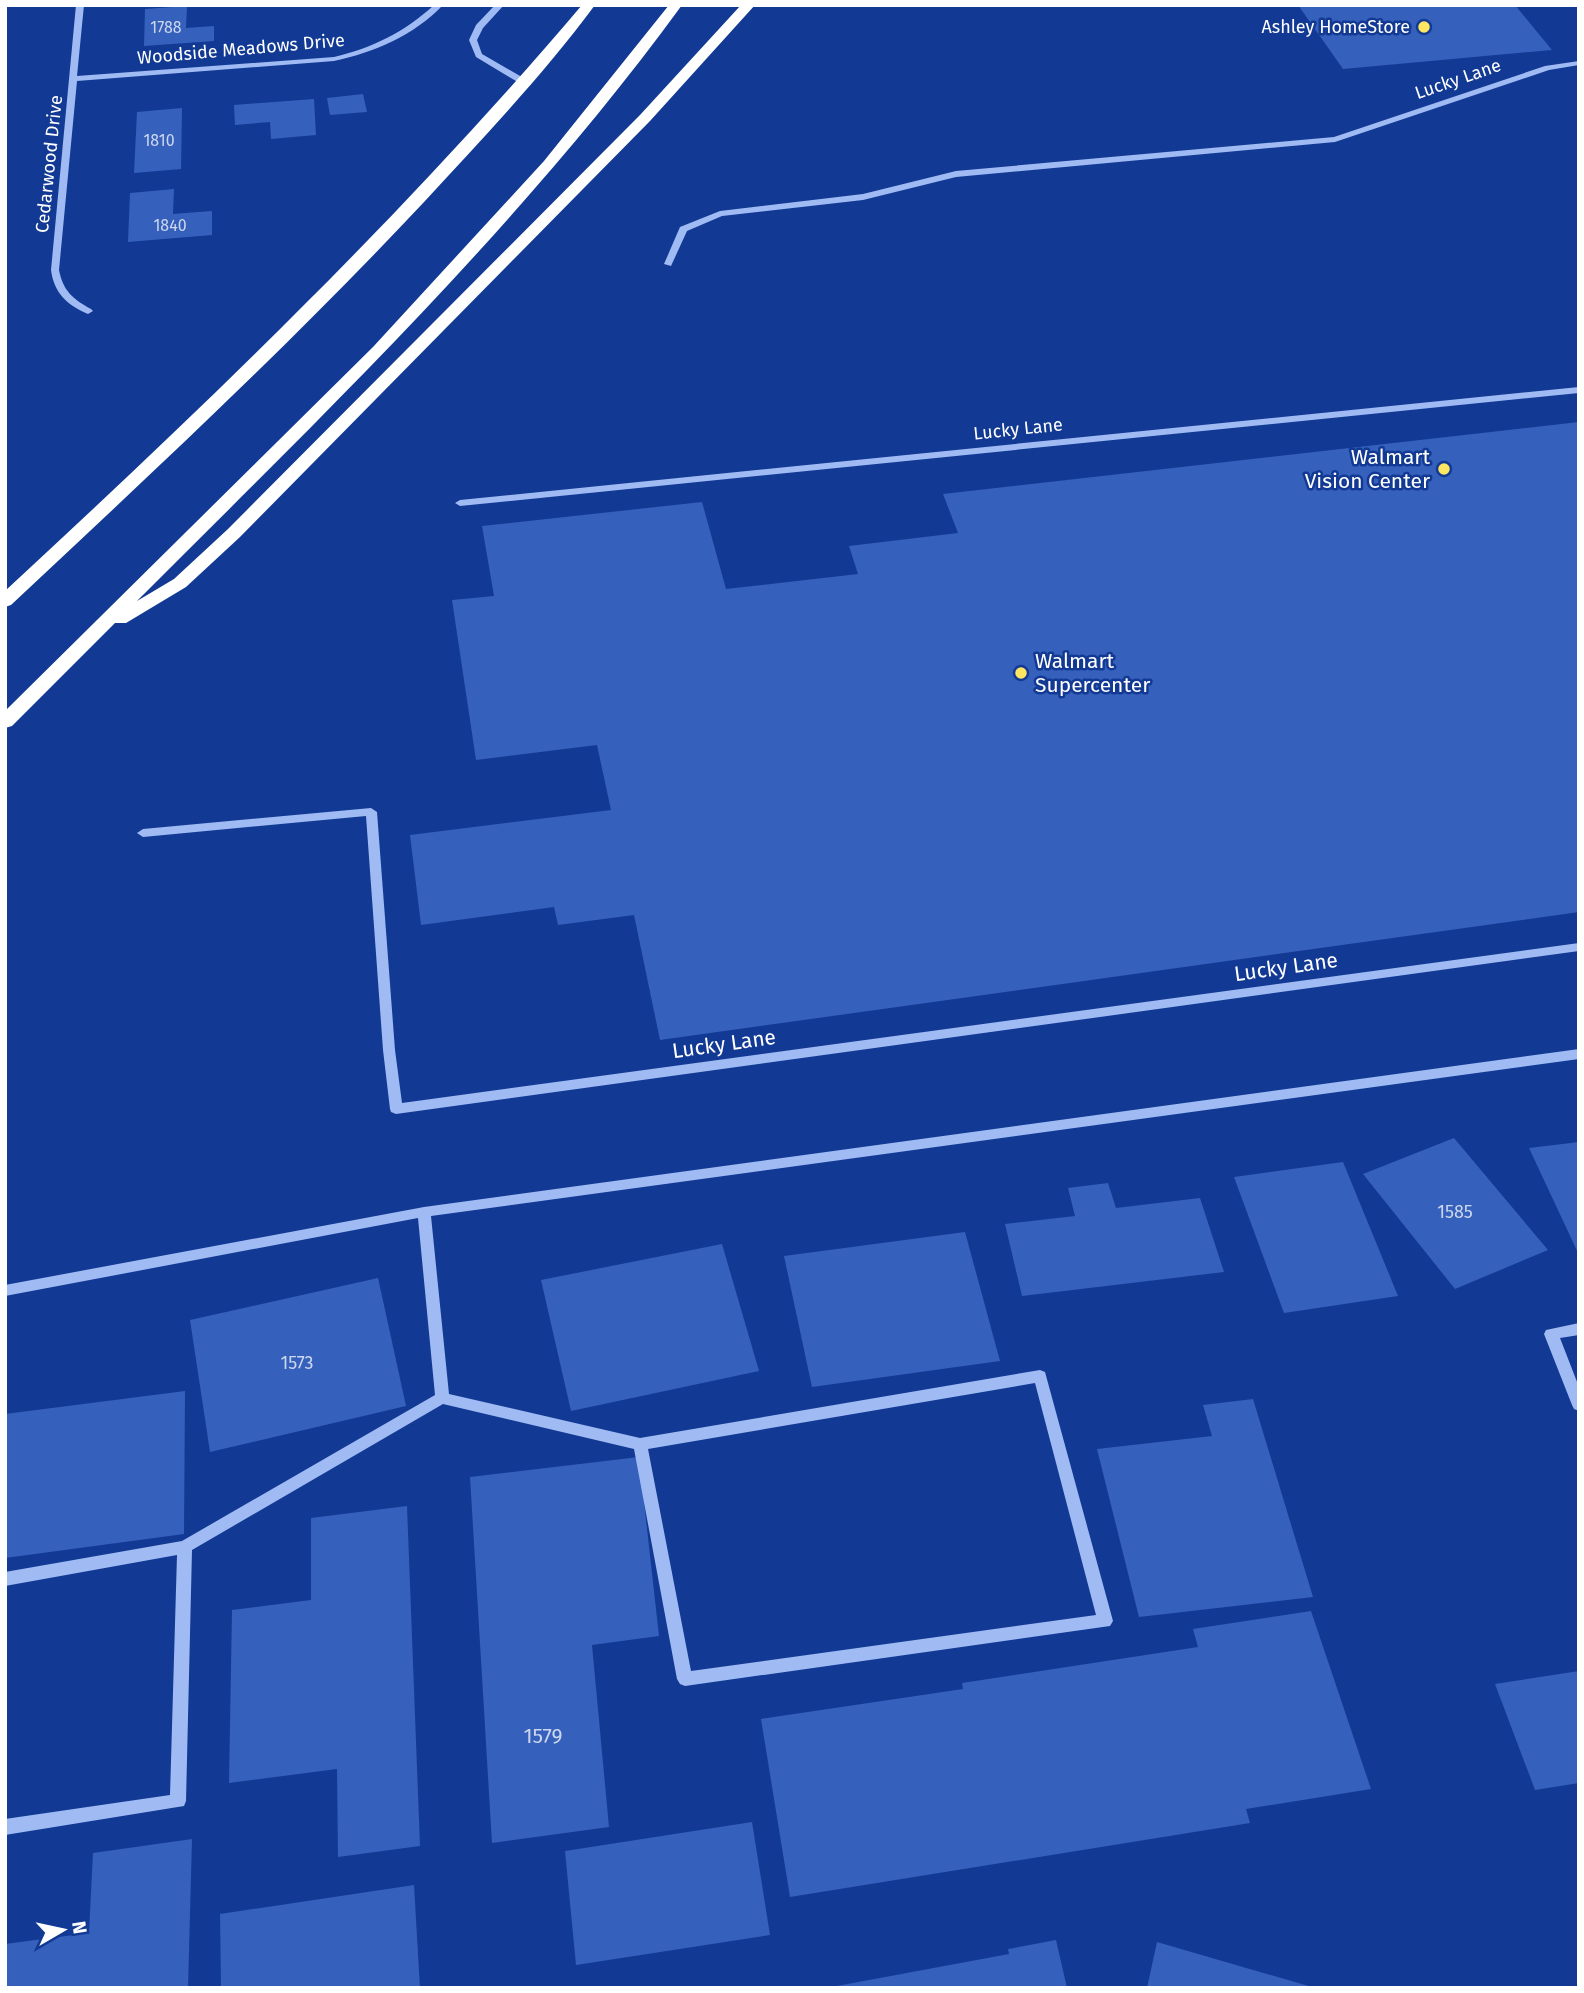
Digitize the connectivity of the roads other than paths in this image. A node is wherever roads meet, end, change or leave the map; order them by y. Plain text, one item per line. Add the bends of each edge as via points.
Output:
1 (80, 5) edge
2 (439, 5) edge
3 (500, 5) edge
4 (589, 5) edge
5 (676, 5) edge
6 (749, 5) edge
7 (1579, 64) edge
8 (73, 79) junction
9 (524, 82) junction
10 (668, 264) dead end
11 (89, 311) dead end
12 (1579, 390) edge
13 (460, 503) dead end
14 (5, 601) edge
15 (94, 635) junction
16 (5, 722) edge
17 (143, 833) dead end
18 (1579, 947) edge
19 (1579, 1054) edge
20 (424, 1212) junction
21 (5, 1291) edge
22 (1579, 1329) edge
23 (442, 1398) junction
24 (1579, 1405) edge
25 (640, 1444) junction
26 (185, 1547) junction
27 (5, 1579) edge
28 (5, 1827) edge

1 - 8 street, Cedarwood Drive
2 - 8 street, Woodside Meadows Drive via 396,38 334,59
3 - 9 street via 473,40 479,55
4 - 9 highway
5 - 15 highway via 549,164 387,341
6 - 15 highway via 645,118 234,533 180,583
7 - 10 street, Lucky Lane via 1548,68 1335,139 956,174 863,197 720,214 682,229
8 - 11 street, Cedarwood Drive via 55,270 62,294
9 - 14 highway via 282,341
12 - 13 street, Lucky Lane
15 - 16 highway
17 - 18 street, Lucky Lane via 371,812 396,1109
19 - 20 street
20 - 21 street
20 - 23 street
22 - 24 street via 1551,1334
23 - 25 street
23 - 26 street
25 - 25 street via 685,1679 1105,1621 1040,1376
26 - 27 street
26 - 28 street via 178,1801

